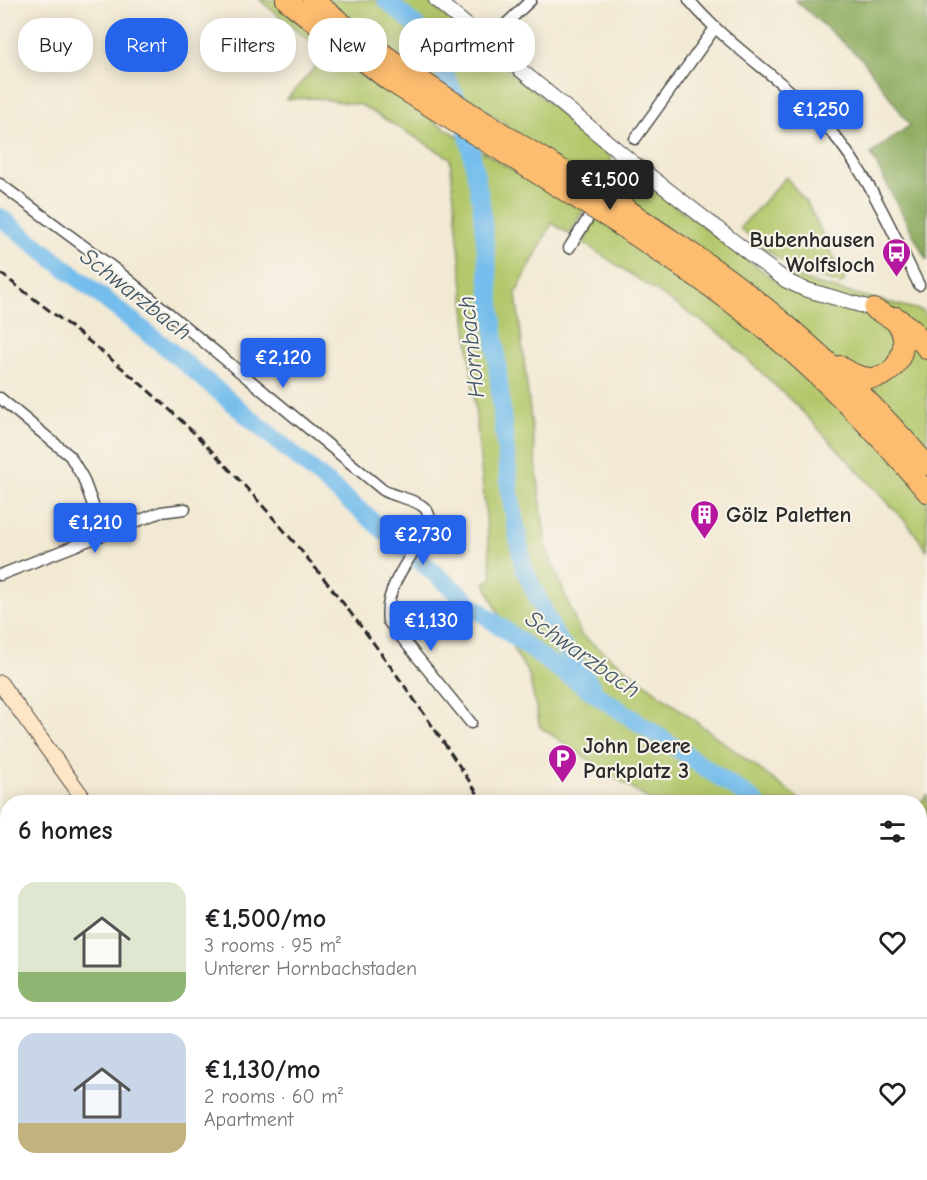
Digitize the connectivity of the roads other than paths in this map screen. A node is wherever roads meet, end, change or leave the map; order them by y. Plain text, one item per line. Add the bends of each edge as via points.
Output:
1 (286, 0) edge
2 (312, 0) edge
3 (436, 0) edge
4 (531, 0) edge
5 (689, 0) edge
6 (458, 18) edge
7 (512, 18) edge
8 (715, 28) junction
9 (523, 72) edge
10 (635, 139) dead end
11 (627, 158) junction
12 (0, 184) edge
13 (577, 189) junction
14 (620, 215) junction
15 (569, 248) dead end
16 (920, 285) dead end
17 (874, 309) junction
18 (810, 346) junction
19 (927, 349) edge
20 (0, 398) edge
21 (927, 465) edge
22 (927, 492) edge
23 (185, 508) dead end
24 (104, 535) junction
25 (0, 575) edge
26 (0, 683) edge
27 (471, 723) dead end
28 (81, 795) edge

1 - 13 highway via 346,49 432,110 513,160
2 - 13 highway via 386,58 509,138
3 - 6 street
4 - 7 street
5 - 8 street
8 - 10 street
8 - 16 street via 812,111 849,153
9 - 11 street
11 - 15 street
11 - 17 street via 787,280
12 - 27 street via 84,244 382,490 426,507 432,516 430,527 399,577 386,607 388,621
13 - 14 highway, bridge
14 - 18 highway via 734,283
14 - 22 highway via 817,374 885,441
17 - 18 highway via 893,320 902,335 900,357 894,368 882,376 855,375
17 - 19 highway via 903,320
18 - 21 highway
20 - 24 street via 70,456 83,478
23 - 24 street via 161,512
24 - 25 street
26 - 28 main road

